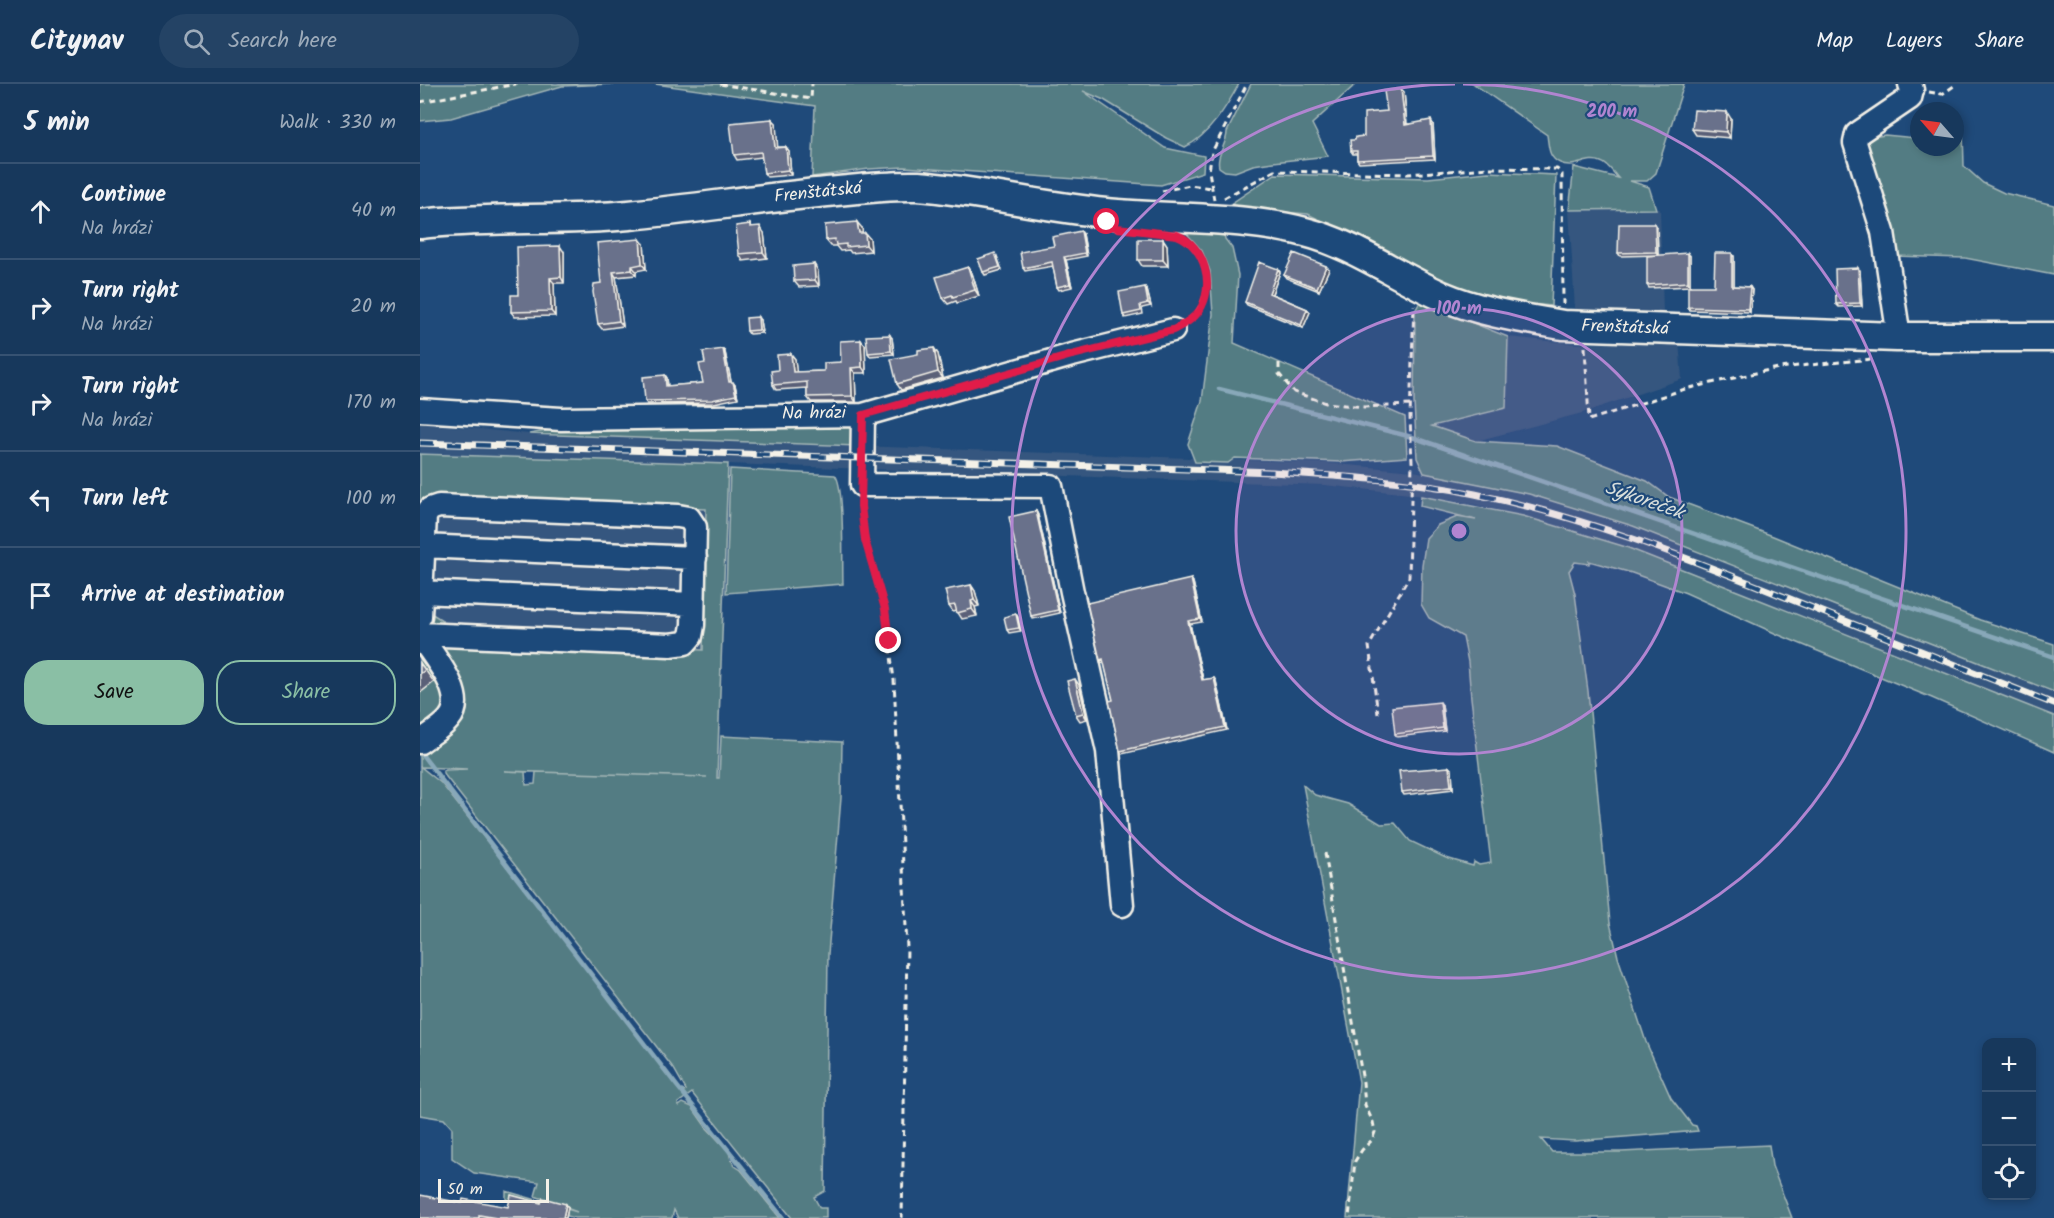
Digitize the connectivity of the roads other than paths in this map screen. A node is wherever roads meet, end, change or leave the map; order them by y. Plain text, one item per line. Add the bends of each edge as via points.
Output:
1 (1911, 87) edge
2 (420, 224) edge
3 (1173, 330) road end
4 (1897, 337) junction
5 (2054, 337) edge
6 (420, 410) edge
7 (863, 415) junction
8 (423, 546) junction
9 (695, 558) junction
10 (421, 592) edge
11 (693, 604) junction
12 (420, 616) edge
13 (420, 635) edge
14 (424, 732) edge
15 (1122, 905) dead end

1 - 4 street via 1910,98 1857,134 1855,143 1882,232
2 - 4 main road, Frenštátská via 628,215 889,186 934,187 1182,228 1215,211 1319,236 1468,306 1516,318 1574,326
3 - 7 street, Na hrázi
4 - 5 main road, Frenštátská
6 - 7 street, Na hrázi via 561,419
7 - 15 street via 862,485 1051,486 1108,752
8 - 9 street
8 - 9 street via 425,516 439,506 678,516 689,518 695,527
8 - 10 street
9 - 11 street
10 - 11 street
10 - 12 street
11 - 13 street via 691,636 685,643 670,645
13 - 14 street via 456,699 451,717

